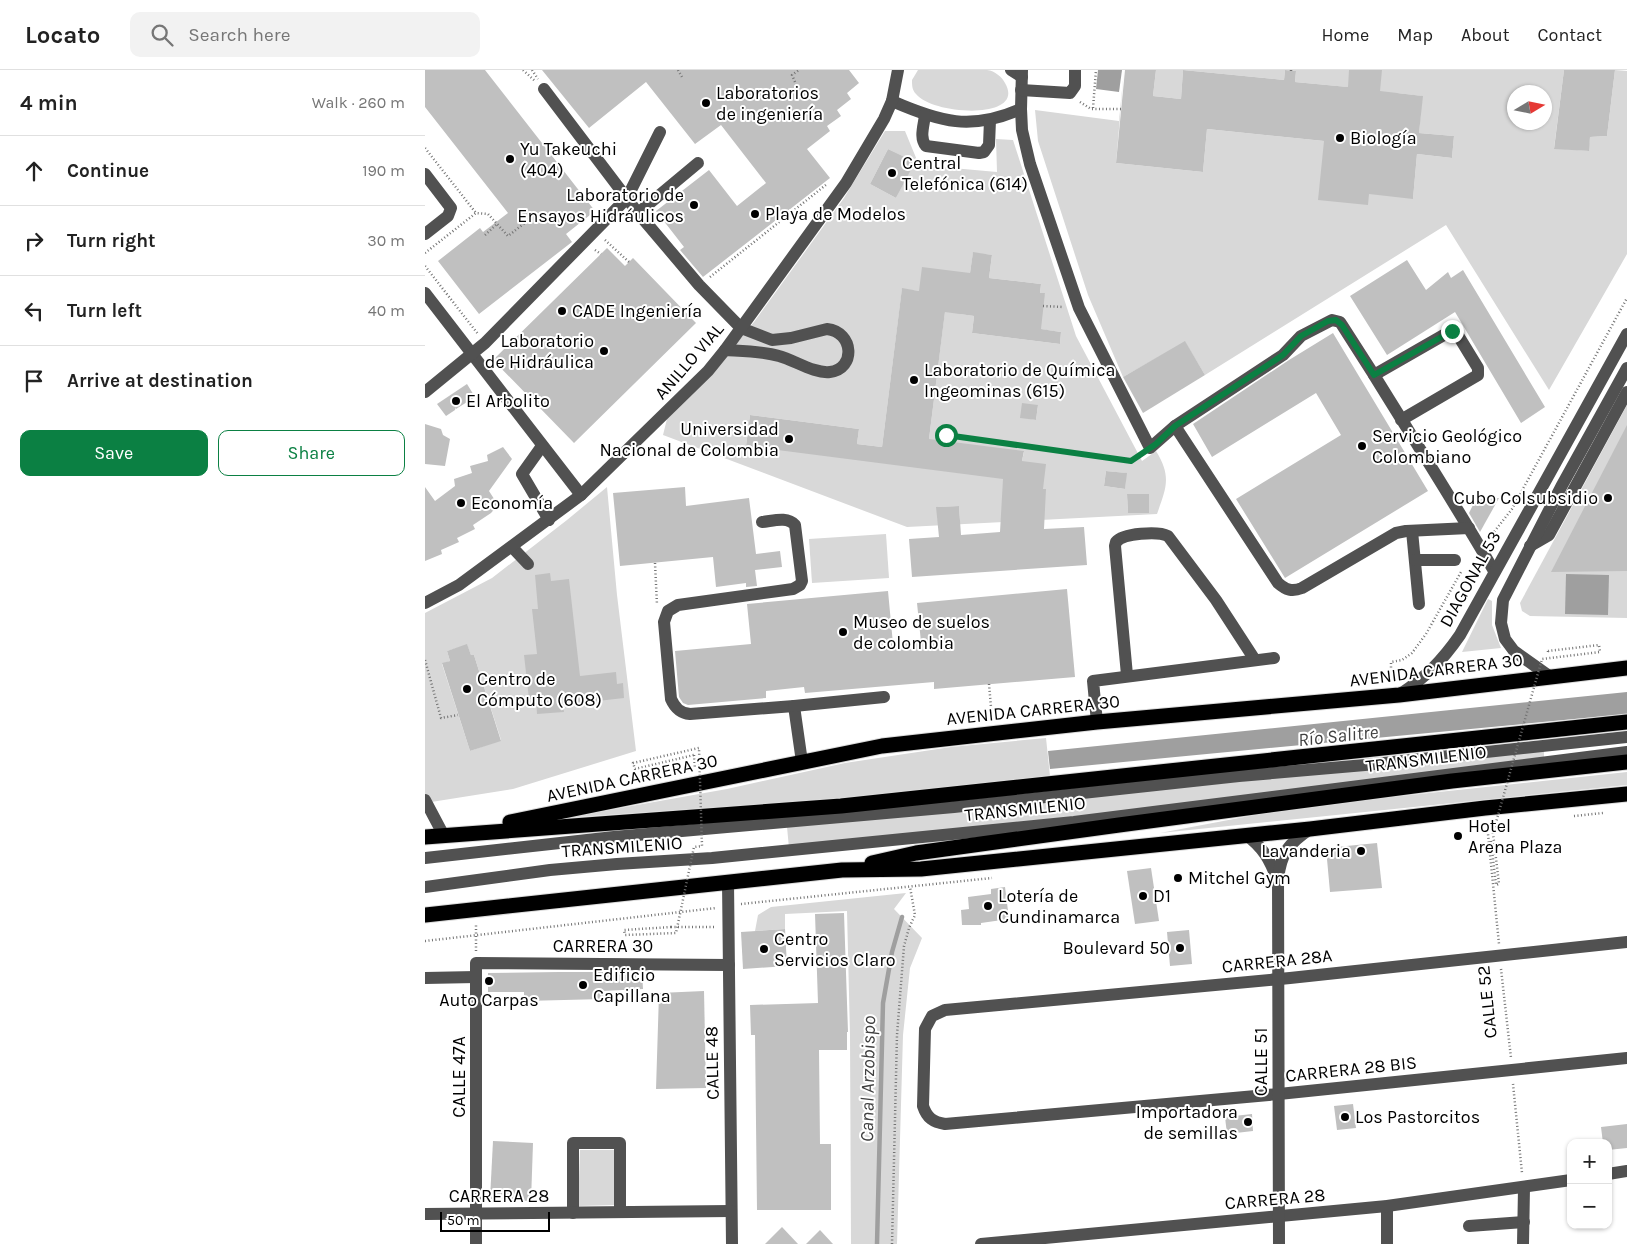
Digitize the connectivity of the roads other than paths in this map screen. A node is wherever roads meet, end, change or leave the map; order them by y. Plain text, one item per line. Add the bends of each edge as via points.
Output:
1 (898, 70) edge
2 (1011, 70) edge
3 (1075, 70) edge
4 (1022, 73) edge
5 (544, 89) dead end
6 (1021, 90) junction
7 (892, 101) junction
8 (1021, 109) junction
9 (925, 115) junction
10 (990, 120) junction
11 (660, 132) dead end
12 (698, 163) dead end
13 (425, 174) edge
14 (627, 198) junction
15 (637, 213) junction
16 (425, 234) edge
17 (425, 294) edge
18 (741, 328) junction
19 (1627, 334) edge
20 (725, 350) junction
21 (471, 354) junction
22 (1627, 368) edge
23 (1374, 375) junction
24 (425, 392) edge
25 (1627, 392) edge
26 (1608, 413) junction
27 (1401, 420) junction
28 (1175, 426) junction
29 (542, 446) junction
30 (581, 495) junction
31 (549, 520) junction
32 (762, 522) dead end
33 (1469, 528) junction
34 (1411, 531) junction
35 (512, 547) junction
36 (1415, 560) junction
37 (528, 564) dead end
38 (1459, 565) road end
39 (1494, 571) junction
40 (425, 603) edge
41 (1419, 604) dead end
42 (1273, 658) dead end
43 (1255, 660) junction
44 (1627, 668) edge
45 (1127, 676) junction
46 (1549, 676) junction
47 (1399, 695) junction
48 (884, 697) dead end
49 (794, 706) junction
50 (1097, 722) junction
51 (1627, 722) edge
52 (1627, 737) edge
53 (1627, 752) edge
54 (802, 762) junction
55 (1627, 762) edge
56 (1627, 794) edge
57 (425, 800) edge
58 (1310, 829) junction
59 (446, 834) junction
60 (1246, 835) junction
61 (425, 837) edge
62 (425, 858) edge
63 (842, 870) junction
64 (1277, 879) junction
65 (728, 882) junction
66 (425, 887) edge
67 (425, 915) edge
68 (1627, 942) edge
69 (476, 963) joint
70 (729, 965) junction
71 (476, 977) junction
72 (425, 978) edge
73 (1278, 979) junction
74 (1627, 1058) edge
75 (1279, 1094) junction
76 (930, 1119) joint
77 (1627, 1171) edge
78 (1612, 1173) edge
79 (1567, 1180) edge
80 (1523, 1182) junction
81 (1387, 1206) junction
82 (620, 1212) junction
83 (731, 1212) junction
84 (573, 1213) junction
85 (425, 1214) edge
86 (476, 1214) junction
87 (1279, 1216) junction
88 (1523, 1222) junction
89 (1469, 1226) dead end
90 (476, 1244) edge
91 (732, 1244) edge
92 (981, 1244) edge
93 (1279, 1244) edge
94 (1387, 1244) edge
95 (1523, 1244) edge

1 - 7 street, ANILLO VIAL
2 - 4 street
3 - 6 street via 1075,86 1070,93
4 - 6 street
5 - 14 street
6 - 8 street
7 - 9 street
7 - 18 street, ANILLO VIAL via 846,183
8 - 10 street
8 - 28 street via 1029,164 1079,308 1151,448
9 - 10 street via 963,122
9 - 10 street via 922,138 926,146 979,153 989,145
11 - 14 street
12 - 15 street
13 - 16 street via 451,208 448,216
14 - 15 street
14 - 21 street
15 - 18 street via 699,286
17 - 21 street
18 - 20 street, ANILLO VIAL
18 - 20 street via 772,340 833,330 846,342 847,360 838,369 823,372 776,355
19 - 39 street, DIAGONAL 53
20 - 30 street, ANILLO VIAL via 691,390
21 - 24 street
21 - 29 street
22 - 26 street, DIAGONAL 53
23 - 27 street
23 - 27 street via 1449,332 1458,334 1478,368 1478,375
23 - 28 street via 1342,325 1332,320 1301,336 1283,355
25 - 26 street
26 - 46 street, DIAGONAL 53 via 1566,490 1528,548 1503,600 1501,612 1505,639 1515,651
27 - 33 street
28 - 34 street via 1283,587 1302,588 1393,534
29 - 30 street
29 - 31 street via 522,474
30 - 31 street, ANILLO VIAL
31 - 35 street, ANILLO VIAL
32 - 49 street via 788,520 795,525 802,581 793,589 677,606 668,611 664,622 671,698 678,710 690,714
33 - 34 street
33 - 39 street
34 - 36 street
35 - 37 street
35 - 40 street, ANILLO VIAL via 459,585
36 - 38 street
36 - 41 street
39 - 47 street, DIAGONAL 53 via 1447,655 1433,670
42 - 43 street
43 - 45 street
43 - 45 street via 1216,600 1168,536 1157,533 1123,537 1115,546
44 - 46 highway, AVENIDA CARRERA 30
45 - 50 street via 1093,681
46 - 47 highway, AVENIDA CARRERA 30
47 - 50 highway, AVENIDA CARRERA 30
48 - 49 street
49 - 54 street
50 - 54 highway, AVENIDA CARRERA 30 via 882,746
51 - 59 highway, AVENIDA CARRERA 30 via 841,806
52 - 62 street, TRANSMILENIO via 897,813 613,837
53 - 66 street, TRANSMILENIO via 1074,822 722,857 550,870
54 - 59 highway, AVENIDA CARRERA 30
55 - 63 highway via 1461,780 1119,825 916,853
56 - 58 highway
57 - 59 street
58 - 60 highway
58 - 64 street, CALLE 51 via 1288,846
59 - 61 highway, AVENIDA CARRERA 30
60 - 63 highway via 921,868
60 - 64 street, CALLE 51 via 1263,849
63 - 65 highway
64 - 73 street, CALLE 51
65 - 67 highway
65 - 70 street, CALLE 48
68 - 73 street, CARRERA 28A
69 - 70 street, CARRERA 30
69 - 71 street, CALLE 47A
70 - 83 street, CALLE 48
71 - 72 street
71 - 86 street, CALLE 47A
73 - 75 street, CALLE 51
73 - 76 street, CARRERA 28A via 945,1010 932,1016 925,1029 923,1106
74 - 75 street, CARRERA 28 BIS
75 - 76 street, CARRERA 28 BIS via 945,1124
75 - 87 street, CALLE 51
77 - 78 street
79 - 80 street, CARRERA 28
80 - 81 street, CARRERA 28
80 - 88 street
81 - 87 street, CARRERA 28
81 - 94 street
82 - 83 street, CARRERA 28
82 - 84 street, CARRERA 28
82 - 84 street, CARRERA 28 via 620,1143 573,1143
83 - 91 street, CALLE 48
84 - 86 street, CARRERA 28
85 - 86 street, CARRERA 28
86 - 90 street, CALLE 47A
87 - 92 street, CARRERA 28
87 - 93 street, CALLE 51
88 - 89 street
88 - 95 street

